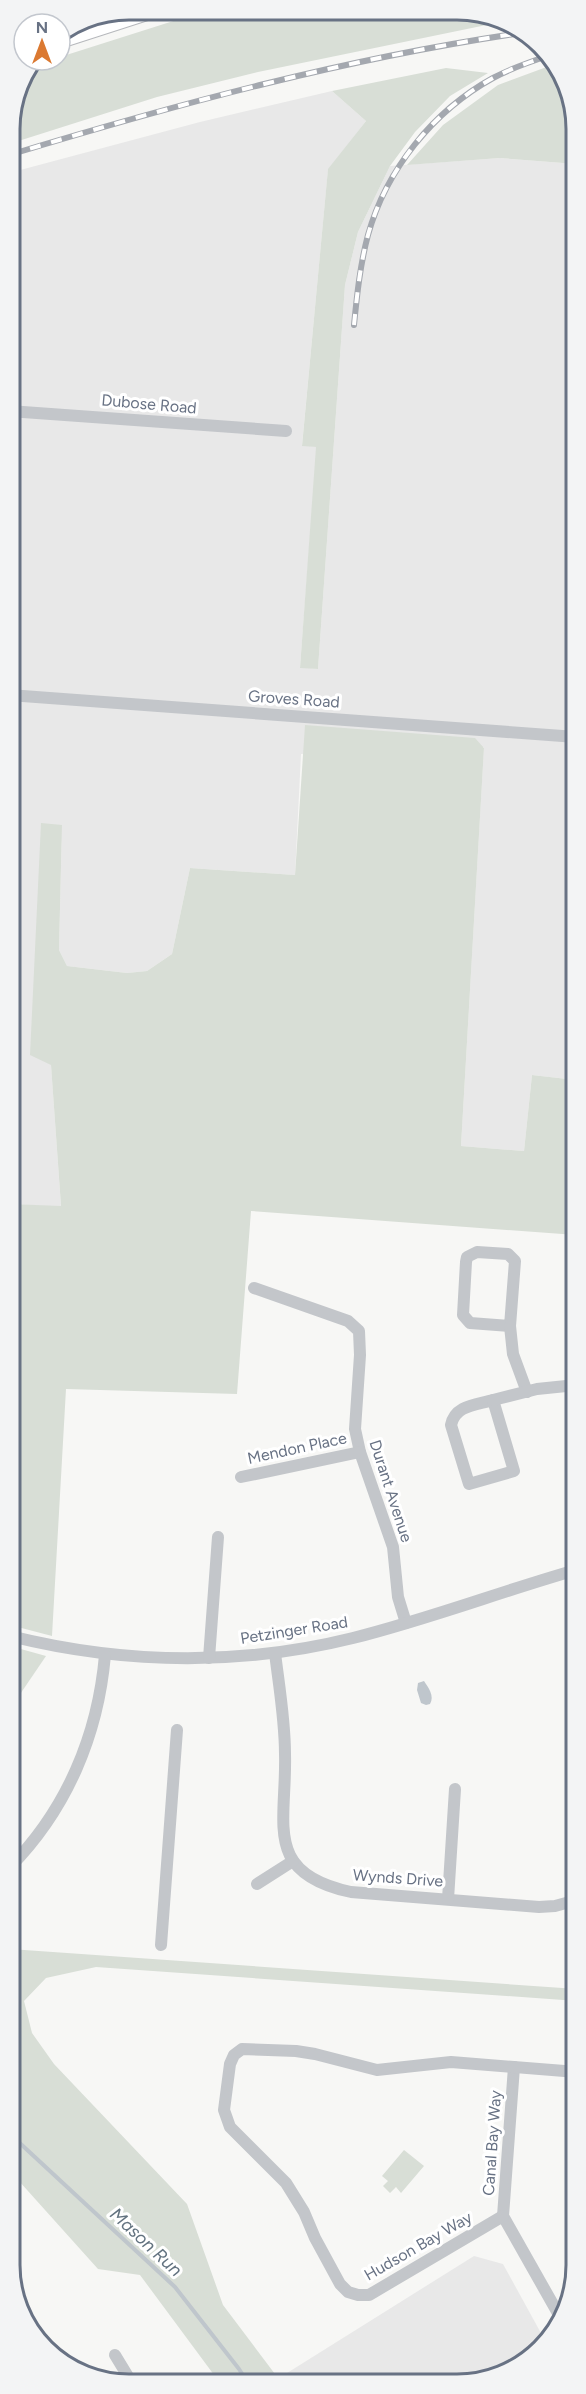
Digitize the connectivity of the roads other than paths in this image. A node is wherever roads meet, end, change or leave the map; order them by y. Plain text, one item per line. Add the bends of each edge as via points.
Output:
1 (119, 20) edge
2 (73, 35) edge
3 (20, 412) edge
4 (286, 431) dead end
5 (20, 696) edge
6 (566, 735) edge
7 (254, 1288) dead end
8 (510, 1326) junction
9 (566, 1386) edge
10 (526, 1392) junction
11 (493, 1400) junction
12 (360, 1452) junction
13 (241, 1477) dead end
14 (218, 1537) dead end
15 (566, 1573) edge
16 (406, 1623) junction
17 (20, 1638) edge
18 (275, 1653) junction
19 (105, 1655) junction
20 (209, 1658) junction
21 (177, 1731) dead end
22 (455, 1789) dead end
23 (20, 1855) edge
24 (293, 1861) junction
25 (257, 1884) dead end
26 (448, 1899) junction
27 (566, 1903) edge
28 (162, 1946) dead end
29 (514, 2067) junction
30 (566, 2071) edge
31 (503, 2216) junction
32 (557, 2310) edge
33 (116, 2355) dead end
34 (127, 2374) edge

1 - 2 highway
3 - 4 street, Dubose Road
5 - 6 street, Groves Road
7 - 12 street, Durant Avenue via 348,1321 359,1331 355,1429
8 - 8 street via 515,1261 508,1254 472,1253 466,1262 463,1315 470,1323
8 - 10 street via 513,1354
9 - 10 street
10 - 11 street
11 - 11 street via 466,1407 453,1417 469,1484 514,1471
12 - 13 street, Mendon Place
12 - 16 street, Durant Avenue via 393,1547 398,1597
14 - 20 street
15 - 16 street, Petzinger Road
16 - 18 street, Petzinger Road
17 - 19 street, Petzinger Road
18 - 20 street, Petzinger Road
18 - 24 street via 285,1745 282,1824
19 - 20 street, Petzinger Road
19 - 23 street via 86,1749 48,1823
21 - 28 street
22 - 26 street
24 - 25 street
24 - 26 street, Wynds Drive via 312,1878 338,1889
26 - 27 street, Wynds Drive via 539,1907
29 - 30 street
29 - 31 street, Canal Bay Way
29 - 31 street, Hudson Bay Way via 451,2062 377,2070 315,2054 242,2049 230,2064 224,2110 243,2141 286,2183 348,2292 369,2295
31 - 32 street, Canal Bay Way
33 - 34 street

